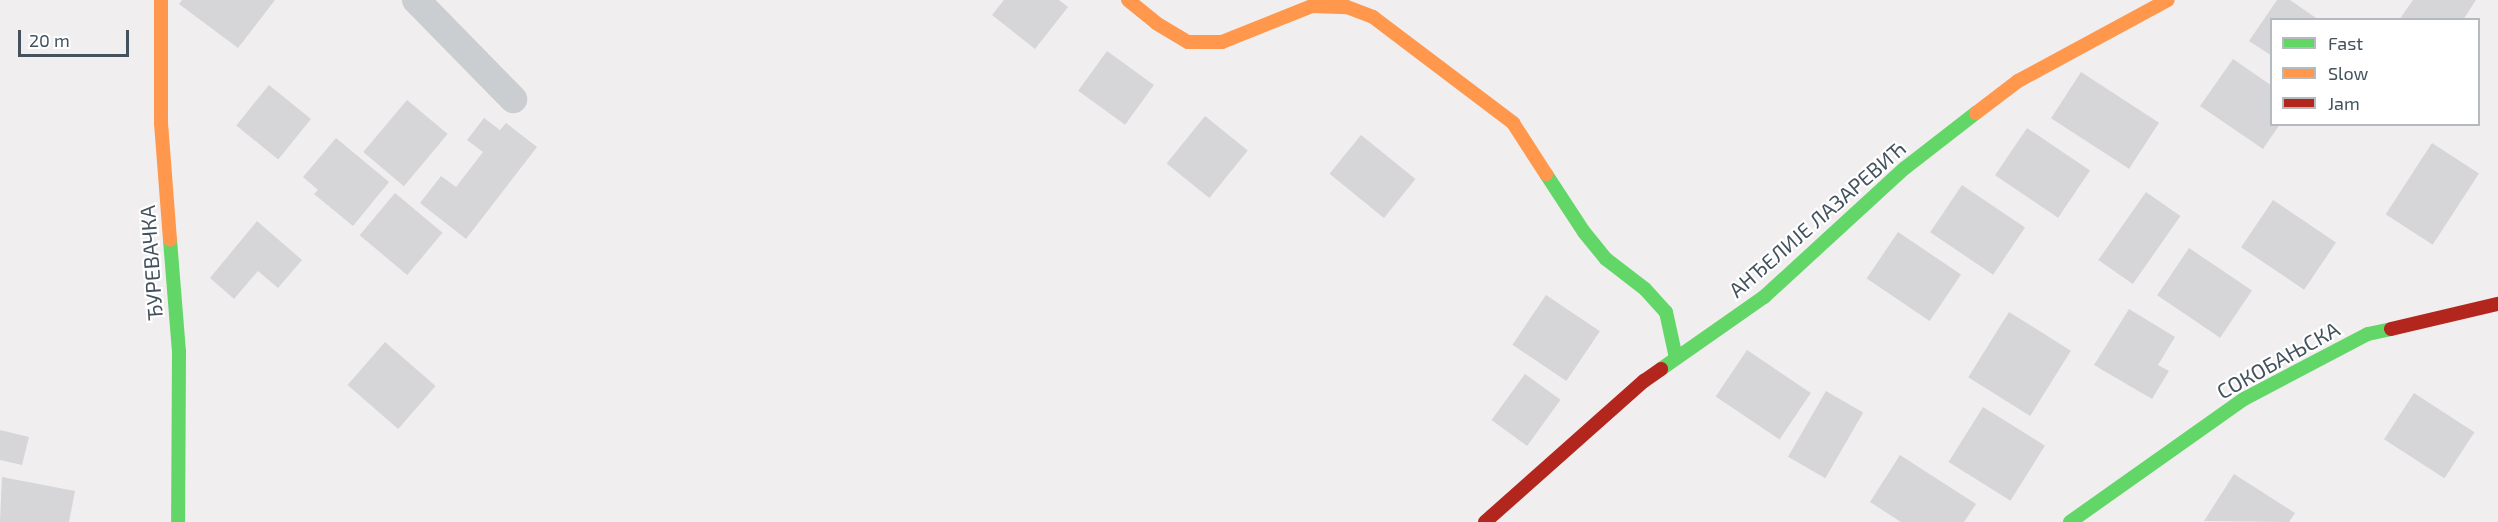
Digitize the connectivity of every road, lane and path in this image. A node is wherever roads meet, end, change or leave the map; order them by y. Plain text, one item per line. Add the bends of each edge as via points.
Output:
1 (161, 0) edge
2 (416, 0) edge
3 (1128, 0) edge
4 (2168, 0) edge
5 (513, 99) dead end
6 (2498, 304) edge
7 (1676, 358) junction
8 (178, 522) edge
9 (1485, 522) edge
10 (2070, 522) edge

1 - 8 street, ЂУРЕВАЧКА via 161,123 179,351
2 - 5 street
3 - 7 street via 1188,42 1222,42 1312,6 1347,7 1373,17 1513,123 1589,238 1606,259 1645,289 1666,312
4 - 7 street, АНЂЕЛИЈЕ ЛАЗАРЕВИЋ via 2018,81 1905,168 1764,297
6 - 10 street, СОКОБАЊСКА via 2368,334 2244,399
7 - 9 street, АНЂЕЛИЈЕ ЛАЗАРЕВИЋ via 1644,381

